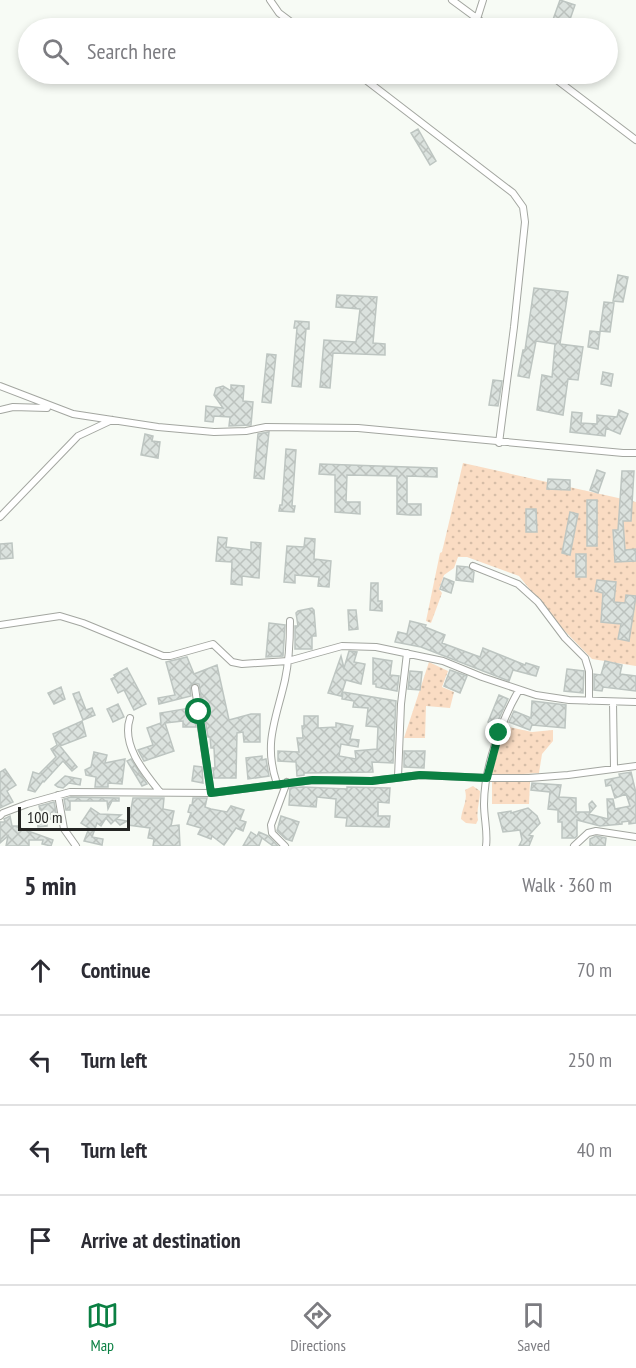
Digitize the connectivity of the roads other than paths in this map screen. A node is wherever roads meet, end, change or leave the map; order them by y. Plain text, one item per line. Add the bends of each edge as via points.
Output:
1 (270, 0) edge
2 (452, 0) edge
3 (483, 0) edge
4 (286, 18) edge
5 (476, 18) edge
6 (477, 18) edge
7 (370, 84) edge
8 (562, 84) edge
9 (636, 140) edge
10 (0, 386) edge
11 (53, 408) junction
12 (0, 411) edge
13 (113, 420) junction
14 (500, 443) junction
15 (636, 453) edge
16 (0, 517) edge
17 (473, 566) dead end
18 (290, 621) dead end
19 (0, 625) edge
20 (407, 653) junction
21 (288, 661) junction
22 (195, 688) dead end
23 (519, 690) junction
24 (589, 701) junction
25 (613, 702) junction
26 (636, 702) edge
27 (129, 718) dead end
28 (636, 766) edge
29 (614, 768) junction
30 (398, 777) junction
31 (487, 778) junction
32 (287, 782) junction
33 (277, 784) junction
34 (160, 792) junction
35 (211, 793) junction
36 (58, 795) junction
37 (0, 816) edge
38 (636, 837) edge
39 (76, 846) edge
40 (285, 846) edge
41 (486, 846) edge
42 (574, 846) edge

1 - 4 street
2 - 5 street
3 - 6 street
7 - 14 street via 513,193 523,207 525,222
8 - 9 street
10 - 11 street
11 - 12 street via 13,407
11 - 13 street
13 - 14 street via 214,432 358,428
13 - 16 street via 78,436
14 - 15 street
17 - 24 street via 518,585 538,602 585,658
18 - 21 street
19 - 21 street via 60,616 163,656 213,644 232,662
20 - 21 street via 342,646
20 - 23 street via 443,661
20 - 30 street
21 - 33 street via 270,737
22 - 35 street
23 - 24 street
23 - 31 street via 499,733
24 - 25 street
25 - 26 street
25 - 29 street
27 - 34 street via 128,741
28 - 29 street
29 - 31 street via 568,775
30 - 31 street
30 - 32 street
31 - 41 street
32 - 33 street
32 - 40 street via 271,825 272,832
33 - 35 street
34 - 35 street
34 - 36 street via 86,791
36 - 37 street
36 - 39 street via 64,829
38 - 42 street via 588,832

